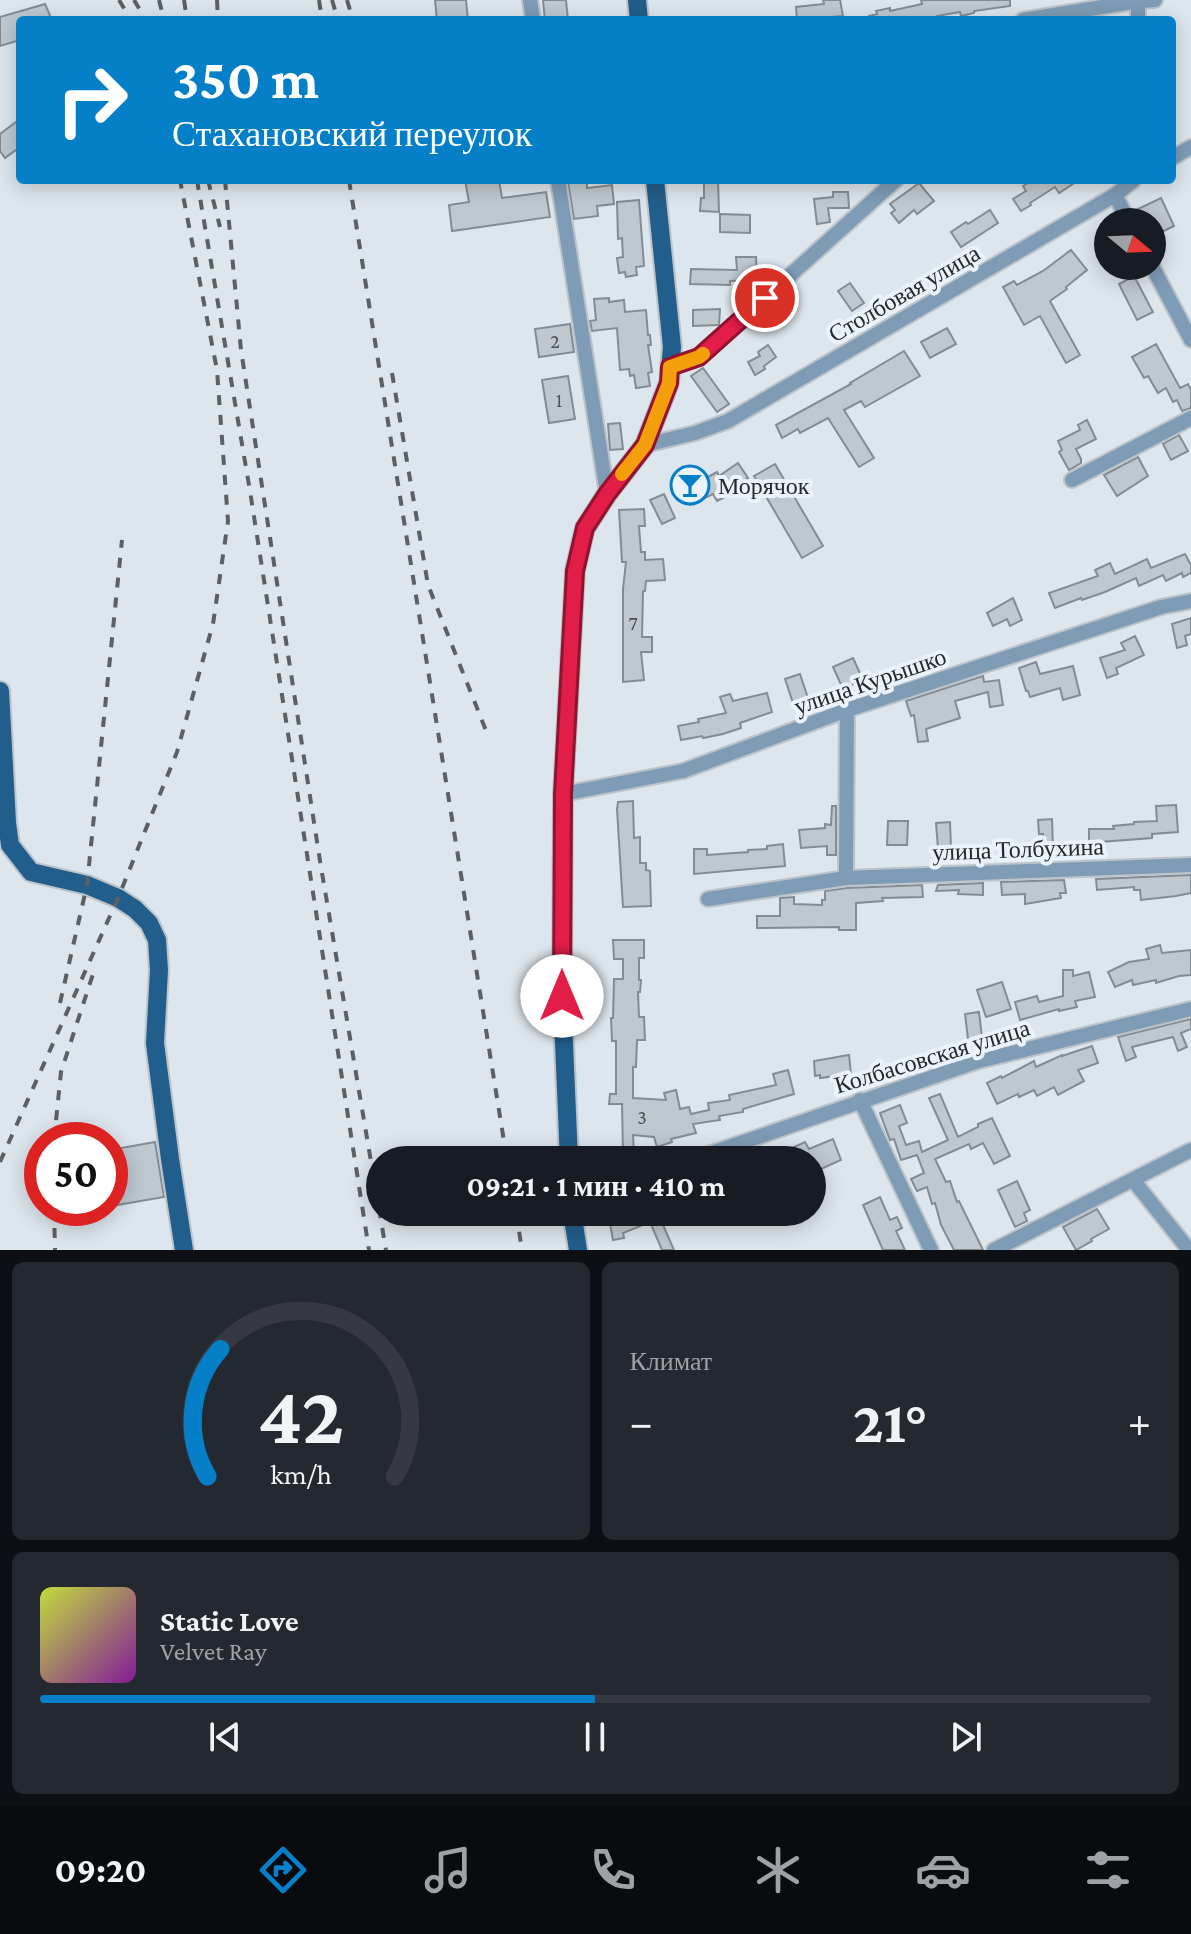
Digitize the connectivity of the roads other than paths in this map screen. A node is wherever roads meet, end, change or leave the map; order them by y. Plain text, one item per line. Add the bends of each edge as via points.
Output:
1 (1138, 0) edge
2 (1155, 0) edge
3 (1046, 16) edge
4 (559, 184) edge
5 (655, 184) edge
6 (892, 184) edge
7 (1128, 184) edge
8 (1115, 195) junction
9 (1122, 208) edge
10 (1159, 280) edge
11 (1191, 340) edge
12 (670, 367) junction
13 (1191, 418) edge
14 (645, 445) junction
15 (1072, 480) dead end
16 (607, 494) junction
17 (1191, 601) edge
18 (0, 691) edge
19 (847, 710) junction
20 (563, 794) junction
21 (1191, 865) edge
22 (846, 878) junction
23 (708, 899) dead end
24 (1191, 1009) edge
25 (860, 1100) junction
26 (568, 1146) edge
27 (730, 1146) edge
28 (1191, 1150) edge
29 (1133, 1180) junction
30 (574, 1226) edge
31 (184, 1250) edge
32 (578, 1250) edge
33 (931, 1250) edge
34 (994, 1250) edge
35 (1189, 1250) edge

1 - 2 street
1 - 3 street
4 - 16 street
5 - 12 main road
6 - 12 street via 699,357
7 - 8 street, Столбовая улица
8 - 9 street
8 - 14 street, Столбовая улица via 728,421
10 - 11 street
12 - 14 main road
13 - 15 street
14 - 16 main road
16 - 20 main road via 585,528 575,571
17 - 19 street, улица Курышко
18 - 31 main road via 10,845 31,872 118,898 149,923 157,940 155,1043
19 - 20 street, улица Курышко via 683,771
19 - 22 street
20 - 26 main road via 562,996
21 - 22 street, улица Толбухина
22 - 23 street, улица Толбухина
24 - 25 street, Колбасовская улица via 979,1061
25 - 27 street, Колбасовская улица
25 - 33 street
28 - 29 street
29 - 34 street
29 - 35 street
30 - 32 main road

